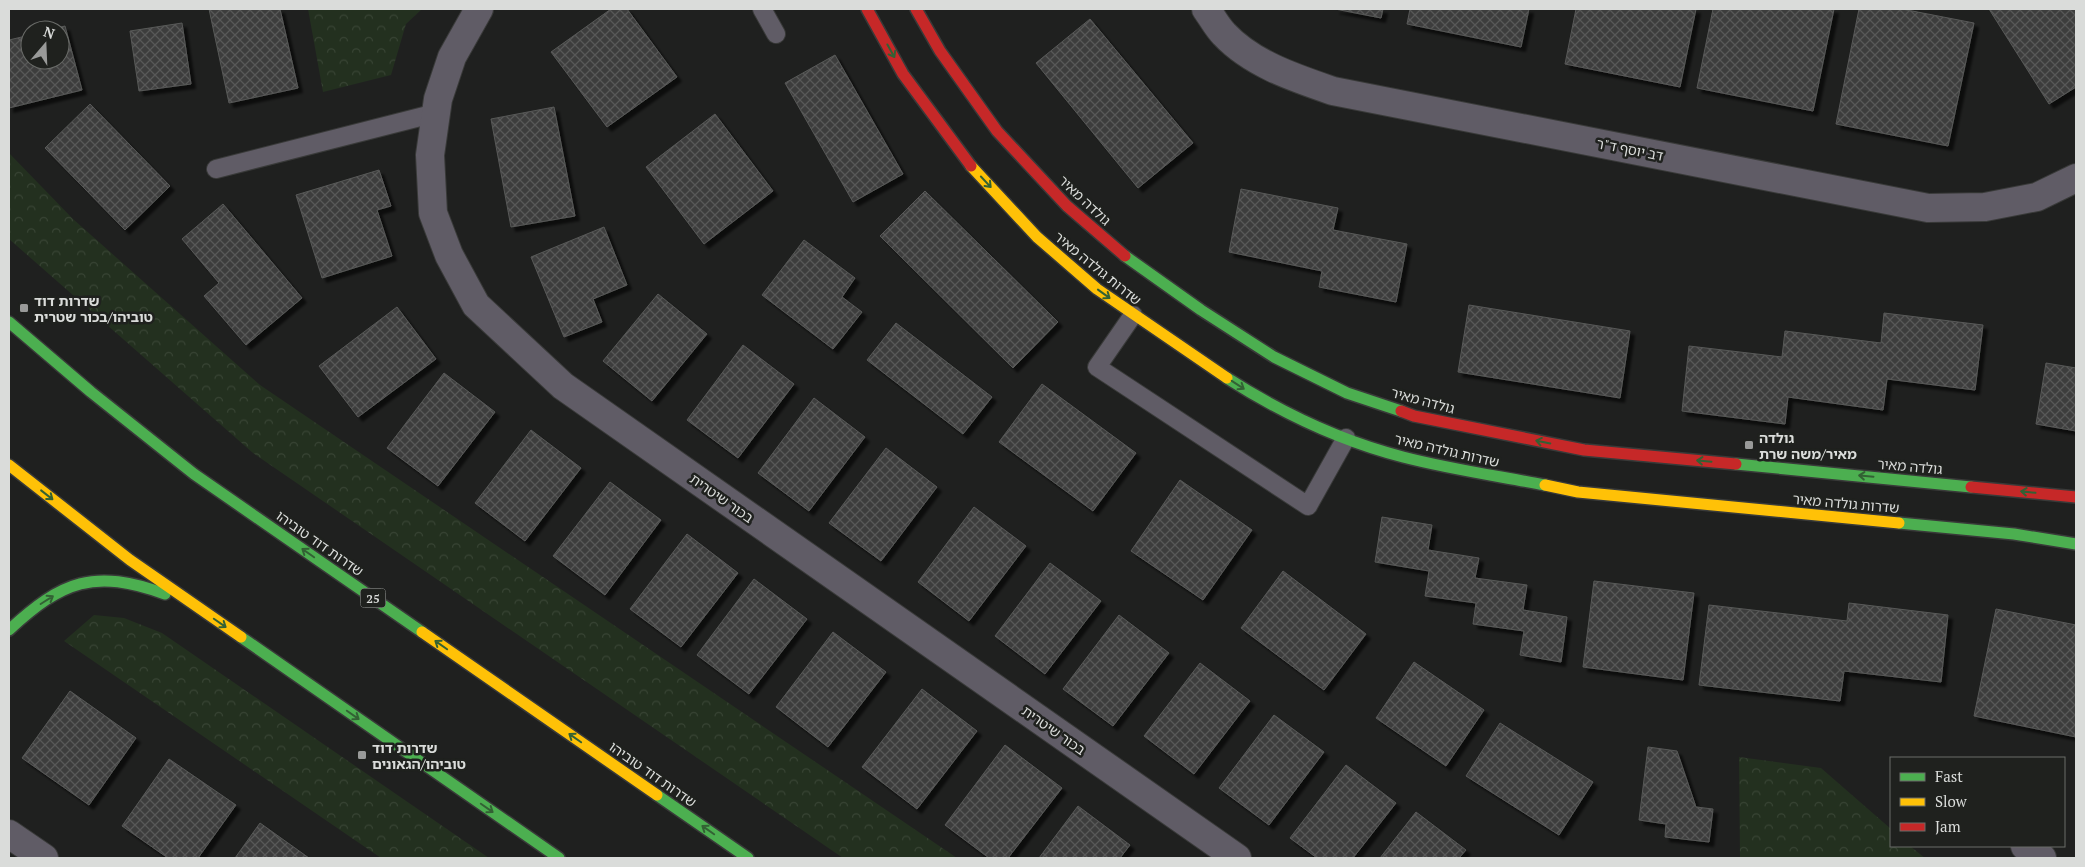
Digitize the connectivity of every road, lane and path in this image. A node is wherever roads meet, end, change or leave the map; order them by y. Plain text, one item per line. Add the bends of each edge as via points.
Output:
1 (479, 9) edge
2 (762, 9) edge
3 (867, 9) edge
4 (916, 9) edge
5 (1206, 9) edge
6 (776, 34) dead end
7 (436, 113) junction
8 (216, 169) dead end
9 (2076, 178) edge
10 (1133, 315) junction
11 (9, 322) edge
12 (1346, 438) junction
13 (9, 464) edge
14 (2076, 497) edge
15 (2076, 544) edge
16 (194, 605) junction
17 (9, 630) edge
18 (9, 834) edge
19 (2026, 847) edge
20 (44, 858) edge
21 (559, 858) edge
22 (748, 858) edge
23 (1237, 858) edge
24 (2042, 858) edge

1 - 7 street, בכור שיטרית via 452,57
2 - 6 lane
3 -> 10 main road, שדרות גולדה מאיר via 903,74 964,158 1037,237
14 -> 4 main road, גולדה מאיר via 1584,450 1414,416 1347,393 1274,357 1201,310 1136,265 1067,206 997,131 940,51
5 - 9 street, דב יוסף ד"ר via 1224,34 1246,53 1292,77 1333,91 1928,208 1985,207 2037,197
7 - 8 lane
7 - 23 street, בכור שיטרית via 430,155 434,213 449,255 476,305 526,353 563,386
10 -> 12 main road, שדרות גולדה מאיר via 1252,394
10 - 12 lane via 1097,367 1308,506
22 -> 11 main road, שדרות דוד טוביהו / 25 via 194,474
12 - 15 main road, שדרות גולדה מאיר via 1403,457 1578,492 2014,534
13 -> 16 main road via 130,560
17 -> 16 main road via 45,600 76,585 106,581 142,584
16 -> 21 main road
18 - 20 street
19 - 24 street

